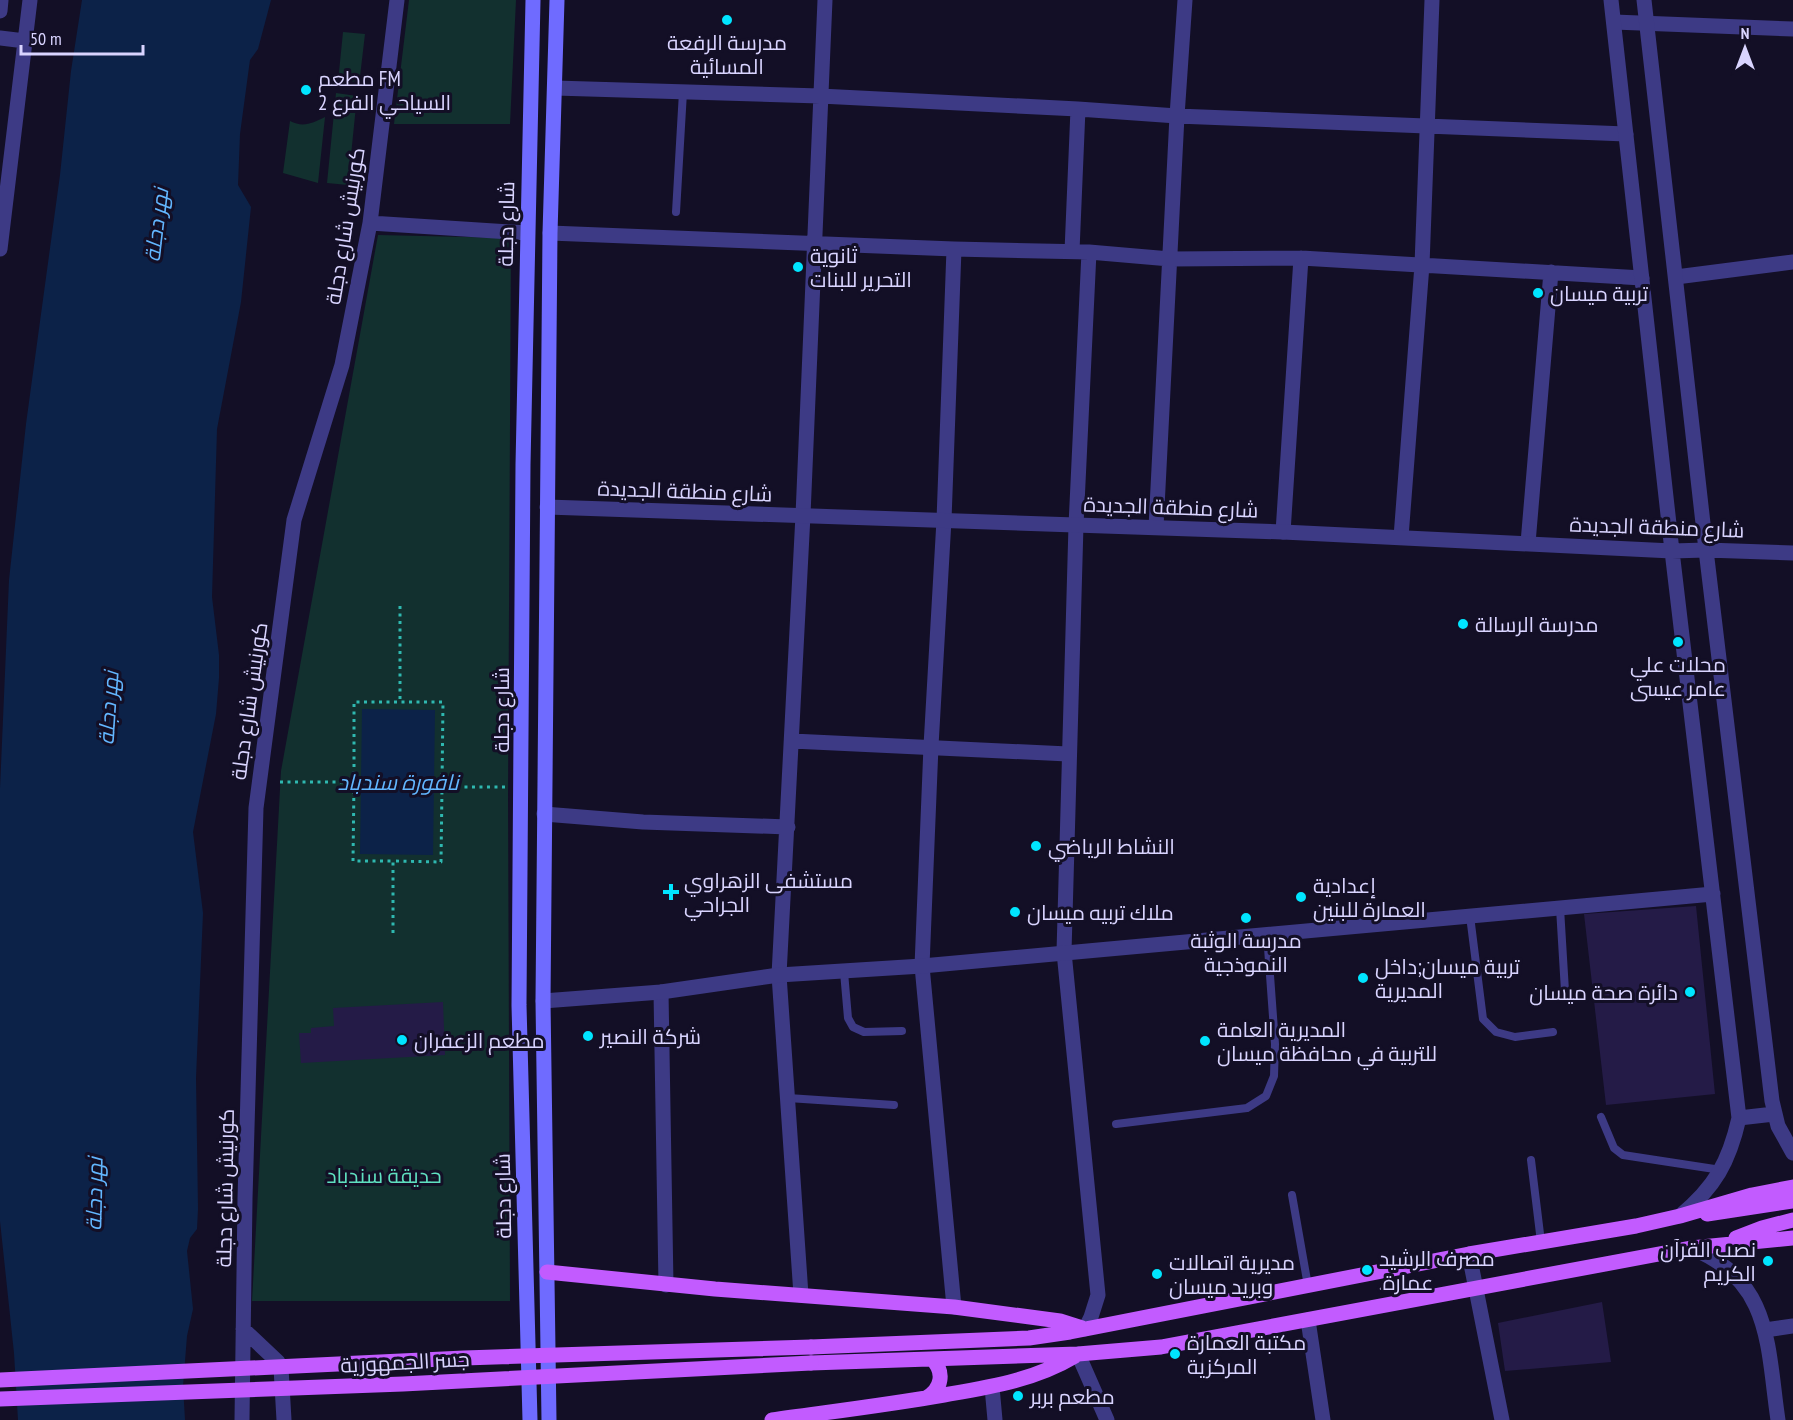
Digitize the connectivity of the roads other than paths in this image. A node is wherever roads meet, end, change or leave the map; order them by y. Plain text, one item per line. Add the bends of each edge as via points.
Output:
1 (1, 0) edge
2 (30, 0) edge
3 (397, 0) edge
4 (533, 0) edge
5 (557, 0) edge
6 (825, 0) edge
7 (1185, 0) edge
8 (1432, 0) edge
9 (1611, 0) edge
10 (1644, 0) edge
11 (0, 11) edge
12 (1614, 22) junction
13 (1647, 22) junction
14 (1793, 30) edge
15 (0, 38) edge
16 (26, 41) junction
17 (555, 88) junction
18 (683, 92) junction
19 (820, 96) junction
20 (1078, 109) junction
21 (1177, 116) junction
22 (1428, 126) junction
23 (1626, 134) junction
24 (4, 192) edge
25 (676, 212) dead end
26 (370, 223) junction
27 (527, 233) junction
28 (550, 233) junction
29 (815, 243) junction
30 (0, 249) edge
31 (954, 249) junction
32 (1072, 251) junction
33 (1089, 252) junction
34 (1301, 258) junction
35 (1170, 259) junction
36 (1793, 262) edge
37 (1422, 265) junction
38 (1551, 272) junction
39 (1642, 278) junction
40 (1676, 278) junction
41 (547, 507) junction
42 (803, 515) junction
43 (944, 520) junction
44 (1076, 525) junction
45 (1156, 528) junction
46 (1283, 532) junction
47 (1401, 537) junction
48 (1528, 543) junction
49 (1706, 550) junction
50 (1672, 551) junction
51 (1793, 553) edge
52 (792, 741) junction
53 (931, 746) junction
54 (1068, 754) junction
55 (544, 814) junction
56 (788, 827) junction
57 (1713, 894) junction
58 (1560, 908) junction
59 (1470, 916) junction
60 (1267, 934) junction
61 (1064, 952) junction
62 (922, 966) junction
63 (844, 972) junction
64 (779, 975) junction
65 (1564, 991) dead end
66 (661, 992) junction
67 (543, 1001) junction
68 (519, 1005) junction
69 (902, 1031) dead end
70 (1553, 1032) dead end
71 (788, 1098) junction
72 (894, 1105) dead end
73 (1774, 1114) junction
74 (1601, 1117) dead end
75 (1739, 1118) junction
76 (1116, 1124) dead end
77 (1793, 1153) edge
78 (1531, 1160) dead end
79 (1722, 1170) junction
80 (1793, 1187) edge
81 (1292, 1195) dead end
82 (1793, 1201) edge
83 (1680, 1216) junction
84 (1793, 1220) edge
85 (1793, 1238) edge
86 (1541, 1242) junction
87 (1722, 1244) junction
88 (1691, 1248) junction
89 (1469, 1254) junction
90 (547, 1272) junction
91 (666, 1285) junction
92 (1308, 1286) junction
93 (1477, 1288) junction
94 (801, 1294) junction
95 (954, 1307) junction
96 (1308, 1320) junction
97 (1793, 1326) edge
98 (243, 1329) junction
99 (1085, 1329) junction
100 (1765, 1330) junction
101 (1078, 1354) junction
102 (811, 1355) junction
103 (932, 1359) junction
104 (0, 1380) edge
105 (992, 1387) junction
106 (927, 1398) junction
107 (0, 1400) edge
108 (857, 1414) edge
109 (242, 1420) edge
110 (284, 1420) edge
111 (530, 1420) edge
112 (549, 1420) edge
113 (772, 1420) edge
114 (995, 1420) edge
115 (1107, 1420) edge
116 (1323, 1420) edge
117 (1502, 1420) edge
118 (1778, 1420) edge

1 - 11 street
2 - 16 street
3 - 26 street, كورنيش شارع دجلة
4 - 27 main road, شارع دجلة
5 - 17 main road, شارع دجلة
6 - 19 street
7 - 21 street
8 - 22 street
9 - 12 street
10 - 13 street
12 - 13 street
12 - 23 street
13 - 14 street
13 - 40 street
15 - 16 street
16 - 24 street
17 - 18 street
17 - 28 main road, شارع دجلة
18 - 19 street
18 - 25 lane
19 - 20 street
19 - 29 street
20 - 21 street
20 - 32 street
21 - 22 street
21 - 35 street
22 - 23 street
22 - 37 street
23 - 39 street
24 - 30 street
26 - 27 street
26 - 98 street, كورنيش شارع دجلة via 342,365 294,520 256,808
27 - 68 main road, شارع دجلة
28 - 29 street
28 - 41 main road, شارع دجلة
29 - 31 street
29 - 42 street
31 - 32 street
31 - 43 street
32 - 33 street
33 - 35 street
33 - 44 street
34 - 35 street
34 - 37 street
34 - 46 street
35 - 45 street
36 - 40 street
37 - 38 street
37 - 47 street
38 - 39 street
38 - 48 street
39 - 50 street
40 - 49 street
41 - 42 street, شارع منطقة الجديدة
41 - 55 main road, شارع دجلة
42 - 43 street, شارع منطقة الجديدة
42 - 52 street
43 - 44 street, شارع منطقة الجديدة
43 - 53 street
44 - 45 street, شارع منطقة الجديدة
44 - 54 street
45 - 46 street, شارع منطقة الجديدة
46 - 47 street, شارع منطقة الجديدة
47 - 48 street, شارع منطقة الجديدة
48 - 50 street, شارع منطقة الجديدة
49 - 50 street, شارع منطقة الجديدة
49 - 51 street, شارع منطقة الجديدة
49 - 73 street
50 - 57 street
52 - 53 street
52 - 56 street
53 - 54 street
53 - 62 street
54 - 61 street
55 - 56 street
55 - 67 main road, شارع دجلة
56 - 64 street
57 - 58 street
57 - 75 street
58 - 59 street
58 - 65 lane
59 - 60 street
59 - 70 lane via 1483,1019 1496,1032 1515,1037
60 - 61 street
60 - 76 lane via 1275,1044 1274,1076 1266,1096 1246,1108
61 - 62 street
61 - 99 street via 1098,1295
62 - 63 street
62 - 95 street
63 - 64 street
63 - 69 lane via 848,1018 853,1027 864,1032
64 - 66 street
64 - 71 street
66 - 67 street
66 - 91 street
67 - 68 main road
67 - 90 main road, شارع دجلة
68 - 111 main road, شارع دجلة
71 - 72 lane
71 - 94 street
73 - 75 street
73 - 77 street
74 - 79 lane via 1614,1148 1623,1155
75 - 79 street
78 - 86 lane
79 - 83 street via 1704,1195
80 - 83 main road
81 - 92 lane
82 - 83 main road
83 - 86 main road
84 - 87 main road
85 - 87 main road
86 - 89 main road
87 - 88 main road
88 - 93 main road
88 - 100 street via 1717,1260 1739,1279 1755,1303
89 - 92 main road
89 - 93 street
90 - 91 main road
90 - 112 main road, شارع دجلة
91 - 94 main road
92 - 99 main road
93 - 96 main road
93 - 117 street
94 - 95 main road
95 - 99 main road via 1060,1321
96 - 101 main road via 1161,1347
96 - 116 street
97 - 100 street
98 - 109 street, كورنيش شارع دجلة
98 - 110 street via 281,1368
99 - 102 main road via 1029,1338
100 - 118 street
101 - 103 main road
101 - 105 main road via 1057,1366
101 - 115 street
102 - 103 main road
102 - 104 main road, جسر الجمهورية, bridge via 464,1358
102 - 107 main road, جسر الجمهورية, bridge via 414,1383
103 - 106 main road via 940,1370 940,1383
105 - 106 main road
105 - 114 street
106 - 108 main road
108 - 113 main road

